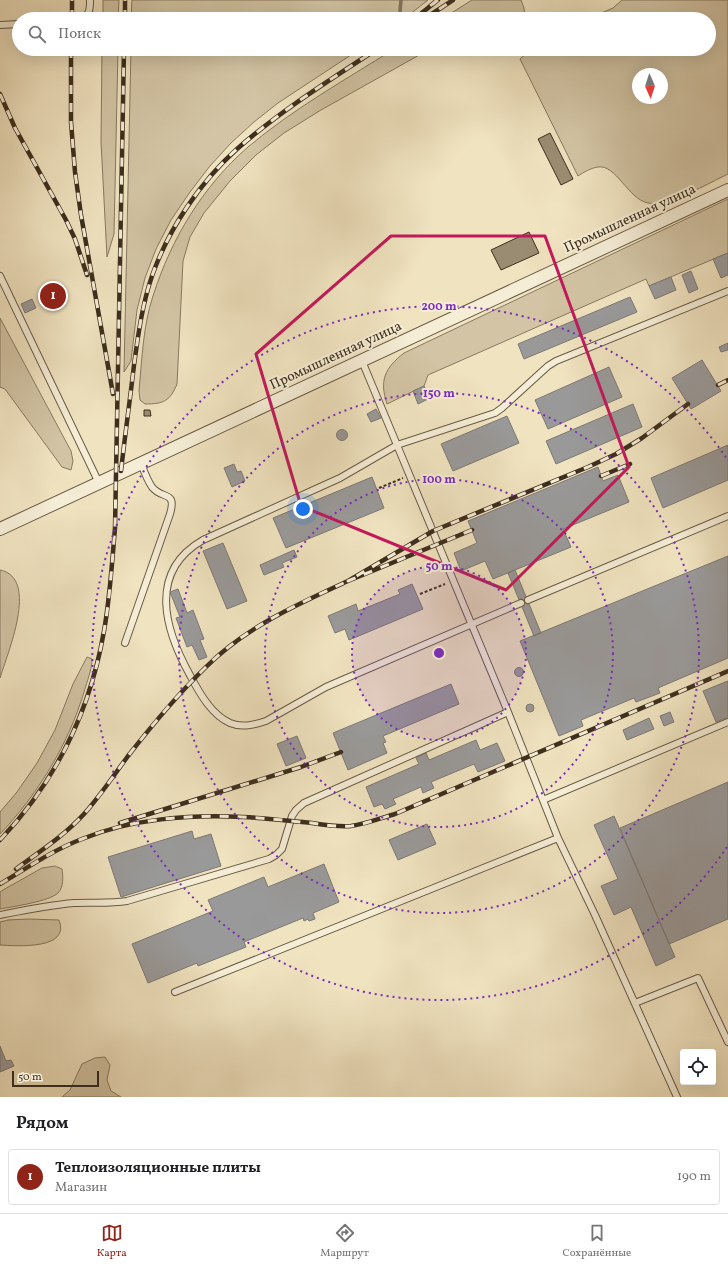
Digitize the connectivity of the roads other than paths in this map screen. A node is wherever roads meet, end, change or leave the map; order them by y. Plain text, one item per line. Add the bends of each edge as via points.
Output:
1 (90, 0) edge
2 (89, 12) edge
3 (12, 24) edge
4 (0, 25) edge
5 (728, 190) edge
6 (0, 276) edge
7 (728, 291) edge
8 (362, 361) junction
9 (397, 445) junction
10 (141, 463) junction
11 (99, 483) junction
12 (728, 516) edge
13 (0, 529) edge
14 (528, 600) dead end
15 (521, 603) dead end
16 (471, 624) junction
17 (125, 643) dead end
18 (508, 712) junction
19 (728, 722) edge
20 (543, 800) junction
21 (558, 838) junction
22 (0, 915) edge
23 (175, 992) dead end
24 (635, 1003) junction
25 (728, 1042) edge
26 (677, 1097) edge

1 - 2 lane
3 - 4 lane
5 - 8 street, Промышленная улица
6 - 11 lane
7 - 9 lane via 548,366 495,413
8 - 9 lane
8 - 10 street, Промышленная улица
9 - 16 lane
9 - 16 lane via 340,478 192,546 176,566 169,580 166,595 168,624 177,650 210,706 230,723 242,726 266,721 326,688
10 - 11 street, Промышленная улица
10 - 17 lane via 153,488 168,496 173,503
11 - 13 street, Промышленная улица
12 - 14 lane
15 - 16 lane
16 - 18 lane
18 - 20 lane
18 - 22 lane via 304,803 292,816 282,849 269,859 127,901 56,904
19 - 20 lane
20 - 21 lane
21 - 23 lane
21 - 24 lane
24 - 25 lane via 698,978
24 - 26 lane

